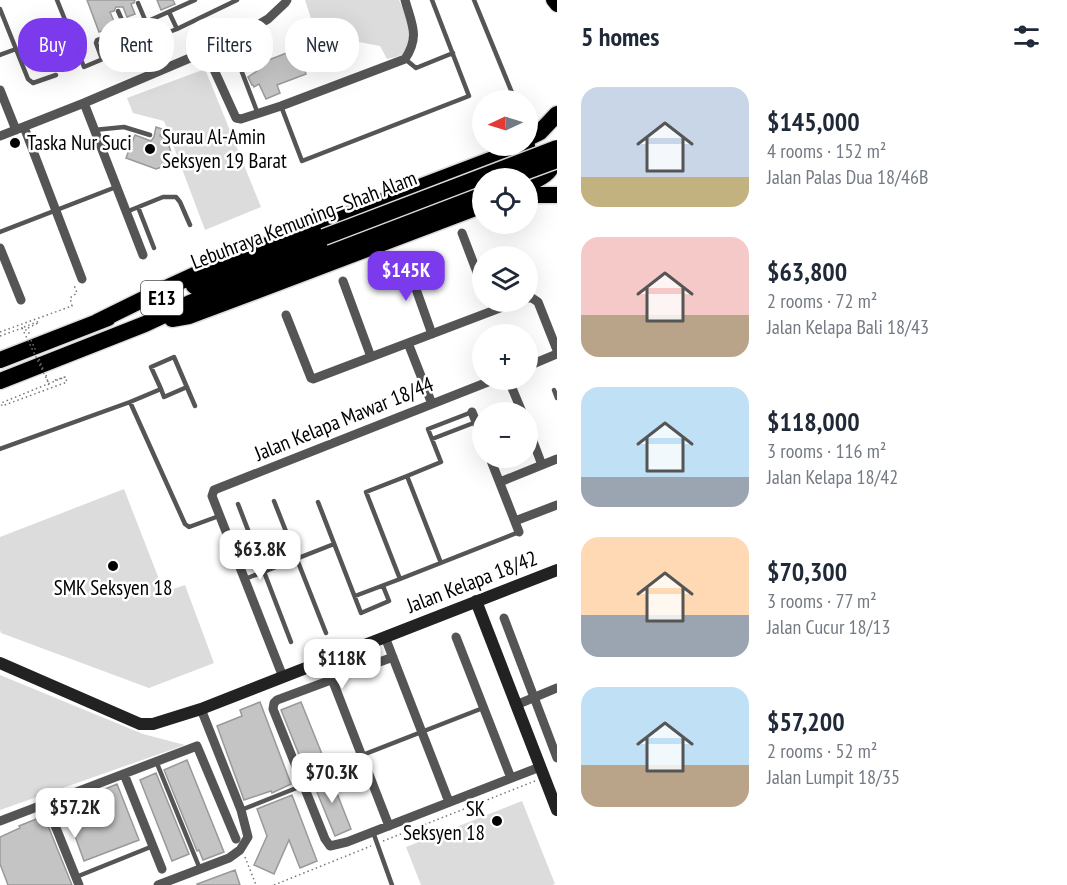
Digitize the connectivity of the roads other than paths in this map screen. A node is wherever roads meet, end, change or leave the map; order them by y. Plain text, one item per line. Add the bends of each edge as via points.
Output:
1 (57, 0) edge
2 (195, 0) edge
3 (237, 0) edge
4 (287, 0) edge
5 (405, 0) edge
6 (432, 0) edge
7 (474, 0) edge
8 (553, 0) edge
9 (229, 2) edge
10 (138, 3) dead end
11 (557, 5) edge
12 (0, 9) edge
13 (118, 11) dead end
14 (169, 12) junction
15 (121, 18) edge
16 (144, 18) edge
17 (155, 18) edge
18 (269, 18) edge
19 (177, 29) junction
20 (174, 30) edge
21 (16, 49) junction
22 (453, 53) junction
23 (0, 55) edge
24 (405, 59) junction
25 (99, 60) edge
26 (186, 60) edge
27 (215, 72) edge
28 (242, 72) edge
29 (156, 73) joint
30 (56, 75) dead end
31 (0, 90) edge
32 (511, 90) edge
33 (84, 103) junction
34 (281, 106) junction
35 (258, 114) junction
36 (557, 114) edge
37 (20, 129) junction
38 (94, 130) junction
39 (557, 132) edge
40 (538, 133) edge
41 (150, 135) dead end
42 (0, 136) edge
43 (538, 141) edge
44 (538, 146) edge
45 (557, 148) edge
46 (495, 156) edge
47 (557, 160) edge
48 (535, 168) edge
49 (538, 179) edge
50 (116, 187) junction
51 (472, 192) edge
52 (538, 195) edge
53 (557, 195) edge
54 (138, 207) junction
55 (472, 209) edge
56 (56, 211) junction
57 (126, 212) junction
58 (190, 225) dead end
59 (0, 232) edge
60 (462, 233) dead end
61 (0, 248) edge
62 (154, 248) dead end
63 (143, 255) dead end
64 (472, 259) edge
65 (406, 261) dead end
66 (82, 279) road end
67 (343, 281) dead end
68 (21, 300) dead end
69 (538, 302) edge
70 (478, 312) edge
71 (286, 315) dead end
72 (98, 322) junction
73 (146, 324) junction
74 (432, 334) junction
75 (408, 343) junction
76 (557, 352) edge
77 (371, 357) junction
78 (0, 360) edge
79 (538, 361) edge
80 (0, 381) edge
81 (187, 387) junction
82 (472, 388) edge
83 (161, 389) junction
84 (554, 390) dead end
85 (557, 398) edge
86 (130, 402) junction
87 (432, 404) junction
88 (195, 406) dead end
89 (472, 412) edge
90 (472, 424) edge
91 (432, 440) junction
92 (0, 449) edge
93 (538, 454) edge
94 (557, 459) edge
95 (542, 465) junction
96 (494, 468) edge
97 (407, 476) junction
98 (500, 482) junction
99 (274, 501) dead end
100 (318, 502) dead end
101 (238, 504) dead end
102 (557, 505) edge
103 (220, 516) junction
104 (515, 521) junction
105 (519, 532) joint
106 (334, 544) junction
107 (297, 558) junction
108 (441, 563) junction
109 (557, 570) edge
110 (264, 571) junction
111 (245, 579) junction
112 (400, 579) junction
113 (383, 586) junction
114 (355, 596) junction
115 (476, 601) junction
116 (504, 618) dead end
117 (326, 633) dead end
118 (385, 637) junction
119 (456, 637) dead end
120 (291, 642) dead end
121 (393, 657) junction
122 (0, 663) edge
123 (283, 677) junction
124 (332, 680) junction
125 (557, 688) edge
126 (534, 697) junction
127 (516, 705) junction
128 (484, 708) junction
129 (201, 709) junction
130 (422, 732) junction
131 (361, 756) junction
132 (557, 758) edge
133 (156, 761) junction
134 (542, 772) junction
135 (124, 774) junction
136 (511, 778) junction
137 (302, 782) junction
138 (449, 802) junction
139 (46, 803) junction
140 (240, 810) junction
141 (557, 810) edge
142 (0, 821) edge
143 (389, 826) junction
144 (373, 832) junction
145 (236, 838) dead end
146 (153, 846) junction
147 (162, 869) dead end
148 (200, 869) junction
149 (77, 881) edge
150 (158, 885) edge
151 (392, 885) edge

1 - 25 lane via 84,67
2 - 14 lane
3 - 9 lane
4 - 18 street
5 - 24 street via 414,39
6 - 22 lane
7 - 32 lane
8 - 11 main road
9 - 19 lane
10 - 16 lane
12 - 21 lane
13 - 15 lane
14 - 17 lane
14 - 19 lane
19 - 20 lane
21 - 23 lane
21 - 30 lane via 28,79 33,82
22 - 24 lane via 416,68
22 - 34 lane via 469,96 302,161
24 - 34 street
26 - 29 street
27 - 35 street via 236,118
28 - 35 lane
29 - 33 street
31 - 37 street
33 - 37 street
33 - 38 street
34 - 35 street
36 - 40 highway
37 - 42 street
37 - 56 street
38 - 41 lane via 124,127
38 - 50 street
39 - 43 highway
44 - 49 highway via 550,150 555,158 551,172
45 - 72 highway, Lebuhraya Kemuning–Shah Alam / E13, bridge
46 - 72 highway via 225,261
47 - 48 highway, bridge
50 - 56 lane
50 - 57 street
51 - 73 highway, Lebuhraya Kemuning–Shah Alam / E13
52 - 53 highway
54 - 57 lane
54 - 58 lane via 163,197 176,197
54 - 62 lane
55 - 73 highway via 189,316
56 - 59 lane
56 - 66 street
57 - 63 street
60 - 64 street
61 - 68 street
65 - 74 street
67 - 77 street
69 - 76 street
70 - 74 street
71 - 77 street via 313,379
72 - 78 highway, Lebuhraya Kemuning–Shah Alam / E13
73 - 80 highway, Lebuhraya Kemuning–Shah Alam / E13
74 - 75 street
75 - 77 street
75 - 87 street
76 - 79 street
81 - 83 lane via 164,397
81 - 83 lane via 174,357 151,367
81 - 88 lane
82 - 87 street, Jalan Kelapa Mawar 18/44
83 - 86 lane
84 - 85 lane
86 - 92 lane
86 - 103 lane via 185,524 189,527
87 - 103 street, Jalan Kelapa Mawar 18/44 via 214,490 212,496
89 - 91 lane via 428,429
90 - 91 lane
91 - 97 lane via 441,462
93 - 95 street
94 - 95 street
95 - 98 street
96 - 98 street
97 - 108 lane
97 - 112 lane via 366,492
98 - 104 street
99 - 107 lane
100 - 106 lane
101 - 110 lane
102 - 104 street
103 - 111 street
104 - 105 street
105 - 108 lane
106 - 107 lane
106 - 114 lane
107 - 110 lane
107 - 117 lane
108 - 112 lane
109 - 115 street, Jalan Kelapa 18/42
110 - 111 lane
110 - 120 lane
111 - 123 street
112 - 113 lane
113 - 114 lane
113 - 114 lane via 389,601 361,613
115 - 118 street, Jalan Kelapa 18/42
115 - 127 street
116 - 126 street
118 - 121 street
118 - 123 street, Jalan Kelapa 18/42
119 - 128 street
121 - 124 street
121 - 130 street
122 - 129 street, Jalan Kelapa 18/42 via 140,724 153,724
123 - 129 street, Jalan Kelapa 18/42
124 - 131 street
124 - 137 street via 274,703
125 - 126 street
126 - 127 street
126 - 132 street
127 - 134 street
128 - 130 lane
128 - 136 street
129 - 140 street
130 - 131 lane
130 - 138 street
131 - 137 lane
131 - 143 street
133 - 135 street
133 - 145 street via 197,746
133 - 148 lane
134 - 136 street
134 - 141 street
135 - 139 street
135 - 146 street
136 - 138 street
137 - 140 lane
137 - 144 street via 330,846
138 - 143 street
139 - 142 street
139 - 149 street
140 - 148 street via 249,837 242,848 229,858
143 - 144 street
144 - 151 lane
146 - 147 street
146 - 149 lane
148 - 150 street

